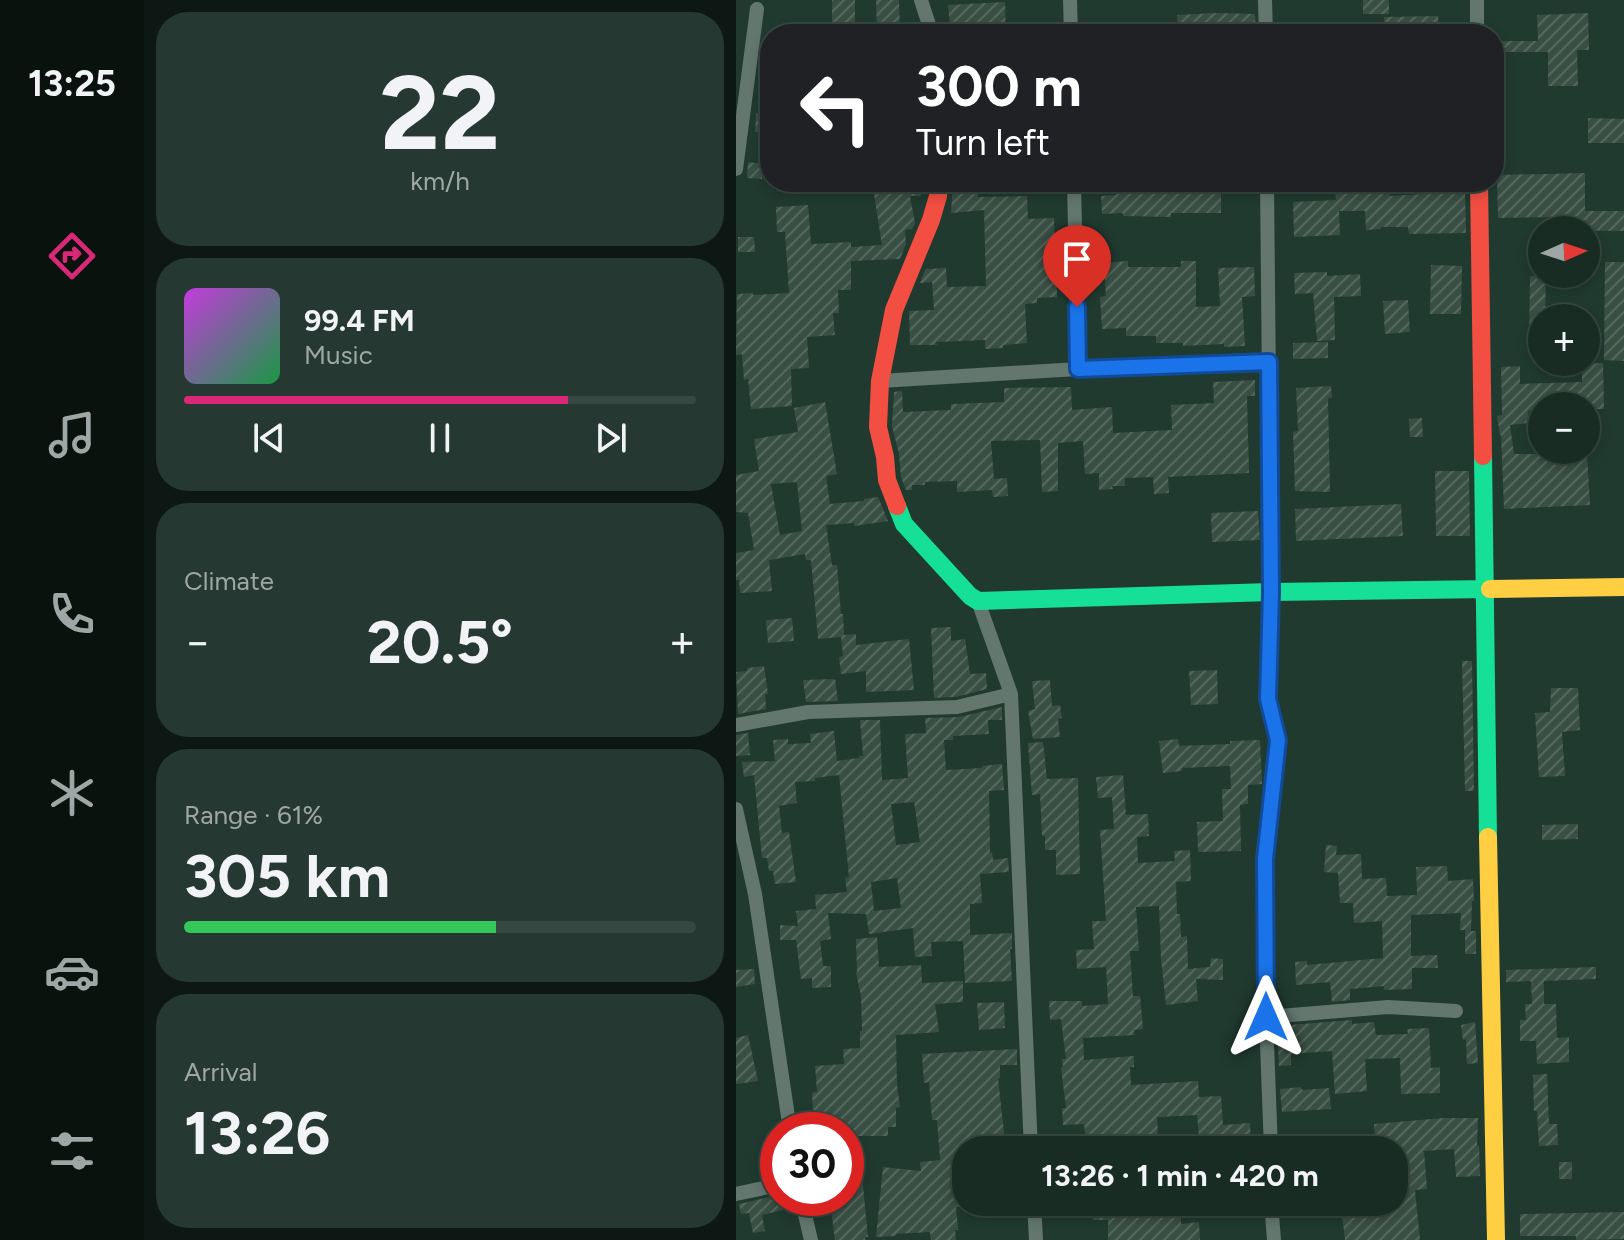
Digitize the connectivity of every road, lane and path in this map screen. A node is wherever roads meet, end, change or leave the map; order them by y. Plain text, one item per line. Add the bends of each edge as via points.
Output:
1 (921, 0) edge
2 (1070, 0) edge
3 (1265, 0) edge
4 (1477, 0) edge
5 (757, 9) dead end
6 (929, 24) edge
7 (1071, 24) edge
8 (1266, 24) edge
9 (1477, 24) edge
10 (736, 169) edge
11 (938, 192) edge
12 (1074, 192) edge
13 (1267, 192) edge
14 (1479, 192) edge
15 (1269, 362) junction
16 (1078, 369) junction
17 (880, 381) junction
18 (1624, 587) edge
19 (1484, 589) junction
20 (1271, 592) junction
21 (978, 601) junction
22 (1011, 694) junction
23 (736, 725) edge
24 (736, 809) edge
25 (1456, 1011) dead end
26 (1266, 1017) junction
27 (787, 1112) edge
28 (1030, 1136) edge
29 (1270, 1136) edge
30 (760, 1189) edge
31 (736, 1194) edge
32 (805, 1216) edge
33 (1035, 1216) edge
34 (1272, 1216) edge
35 (811, 1240) edge
36 (1036, 1240) edge
37 (1274, 1240) edge
38 (1496, 1240) edge

1 - 6 street
2 - 7 street
3 - 8 street
4 - 9 street
5 - 10 street
11 - 17 street via 894,310
12 - 16 street
13 - 15 street
14 - 19 street
15 - 16 street
15 - 20 street
16 - 17 street
17 - 21 street via 878,427 887,480 904,524
18 - 19 street
19 - 20 street
19 - 38 street
20 - 21 street
20 - 26 street via 1268,699 1278,740 1265,859
21 - 22 street
22 - 23 street via 957,707 808,712
22 - 28 street
24 - 27 street via 755,894
25 - 26 street via 1388,1007
26 - 29 street
30 - 31 street
32 - 35 street
33 - 36 street
34 - 37 street

